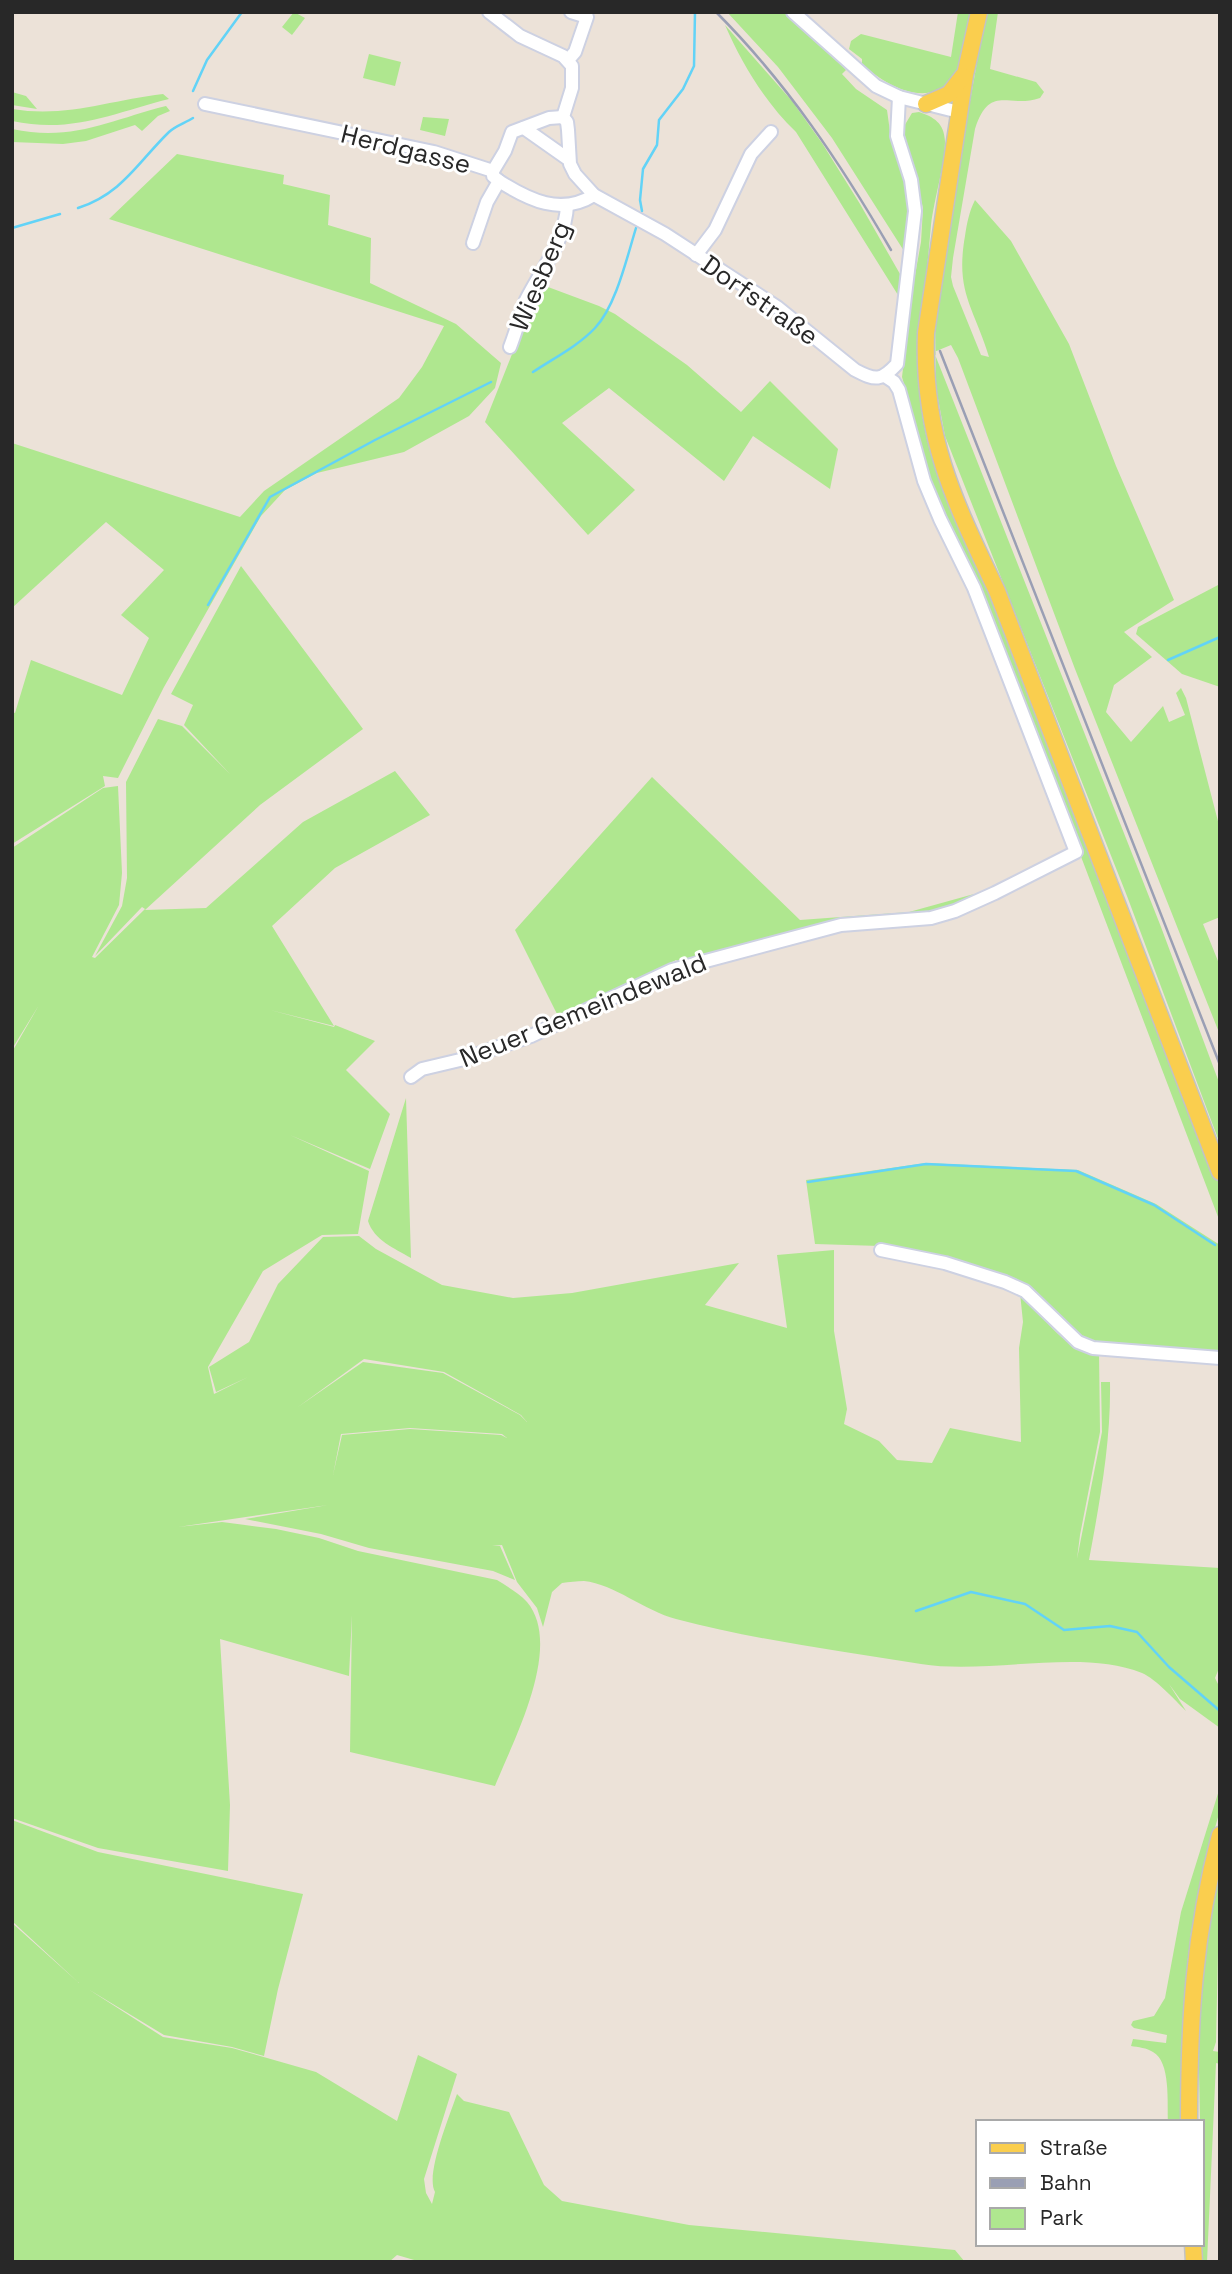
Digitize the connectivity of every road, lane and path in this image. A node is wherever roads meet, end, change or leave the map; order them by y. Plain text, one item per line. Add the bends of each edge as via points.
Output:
1 (489, 12) edge
2 (571, 12) edge
3 (793, 12) edge
4 (979, 12) edge
5 (568, 60) junction
6 (965, 75) junction
7 (899, 97) junction
8 (205, 104) dead end
9 (926, 104) junction
10 (959, 112) junction
11 (563, 117) junction
12 (524, 128) junction
13 (771, 132) dead end
14 (568, 159) junction
15 (496, 176) junction
16 (594, 195) junction
17 (567, 205) junction
18 (473, 243) dead end
19 (696, 255) junction
20 (510, 347) dead end
21 (885, 376) junction
22 (411, 1077) dead end
23 (1220, 1172) edge
24 (881, 1250) dead end
25 (1220, 1358) edge
26 (1220, 1835) edge
27 (1189, 2120) edge

1 - 5 street via 520,36
2 - 5 street via 587,17
3 - 7 street via 876,86
4 - 6 main road
5 - 11 street via 573,80
6 - 9 main road via 948,94
6 - 10 main road
7 - 9 street
7 - 21 street via 897,136 915,211 897,364
8 - 15 street, Herdgasse via 434,152
9 - 10 street
10 - 23 main road via 926,333 931,425 940,460 997,591
11 - 12 street
11 - 14 street
12 - 14 street
12 - 15 street via 510,134
13 - 19 street via 751,155 715,230
14 - 16 street, Dorfstraße
15 - 17 street, Herdgasse via 546,205
15 - 18 street
16 - 17 street
16 - 19 street, Dorfstraße
17 - 20 street, Wiesberg via 557,242 526,300
19 - 21 street, Dorfstraße via 778,307 855,370 879,379
21 - 22 street, Neuer Gemeindewald via 898,390 924,481 974,588 1076,852 995,893 931,918 841,925 672,970 531,1036 422,1069
24 - 25 street via 945,1263 1025,1291 1078,1342 1093,1348
26 - 27 main road via 1199,1927

